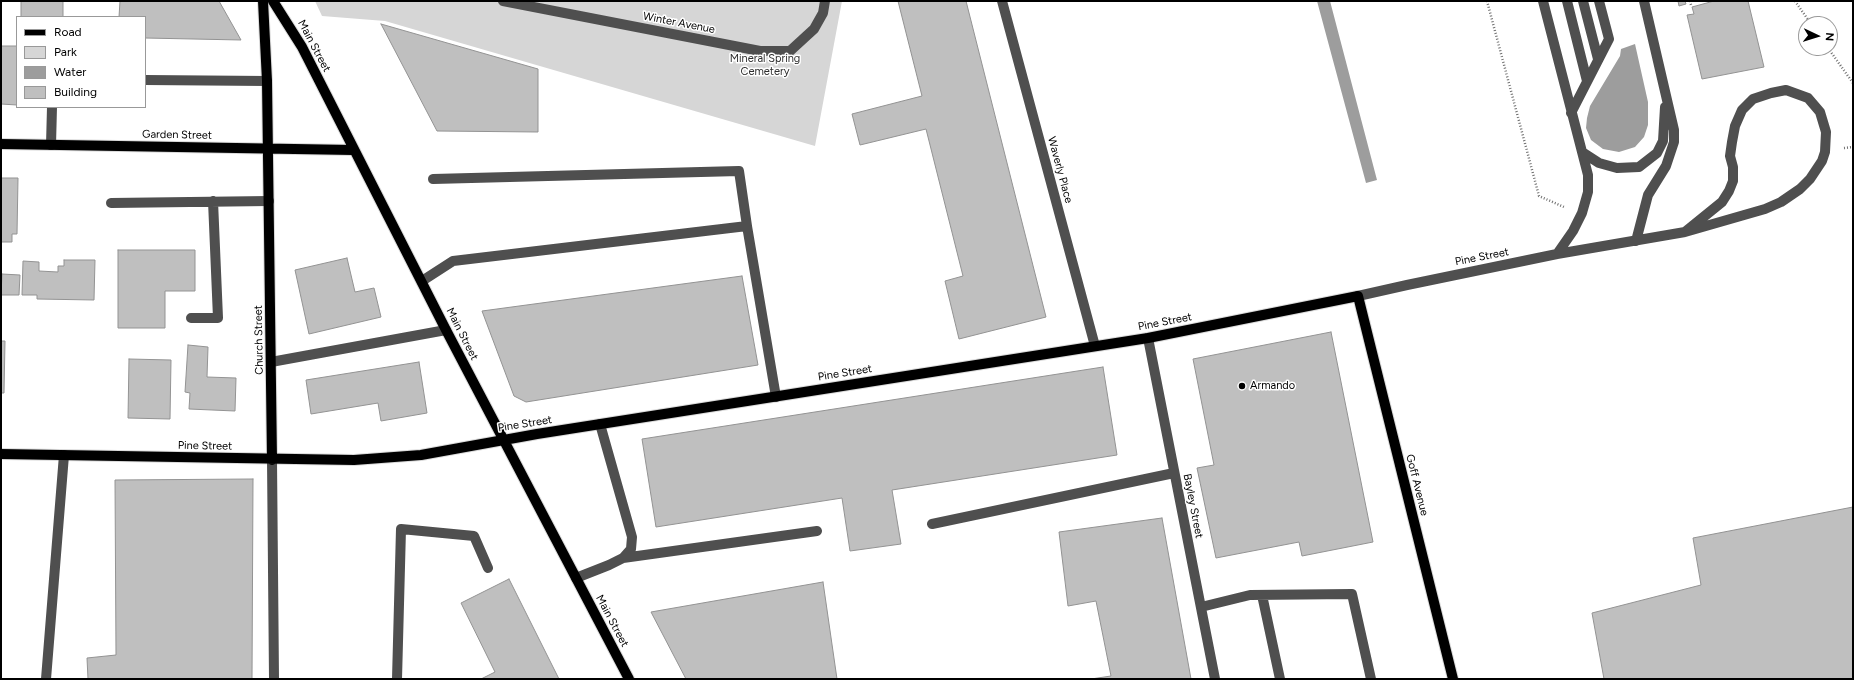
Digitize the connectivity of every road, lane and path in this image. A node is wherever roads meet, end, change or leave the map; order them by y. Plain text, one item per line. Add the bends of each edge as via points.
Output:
1 (263, 1) edge
2 (273, 1) edge
3 (503, 1) edge
4 (825, 1) edge
5 (1002, 1) edge
6 (1487, 1) edge
7 (1542, 1) edge
8 (1567, 1) edge
9 (1583, 1) edge
10 (1599, 1) edge
11 (1644, 1) edge
12 (1690, 1) edge
13 (1795, 1) edge
14 (1691, 5) dead end
15 (1805, 16) edge
16 (1834, 56) edge
17 (1598, 59) junction
18 (146, 80) edge
19 (267, 81) junction
20 (1587, 81) junction
21 (1853, 83) edge
22 (1665, 93) junction
23 (52, 108) edge
24 (1571, 113) junction
25 (1, 144) edge
26 (51, 145) junction
27 (1853, 147) edge
28 (1843, 148) dead end
29 (268, 149) junction
30 (353, 150) junction
31 (1582, 152) junction
32 (433, 179) dead end
33 (213, 201) junction
34 (269, 201) junction
35 (112, 203) dead end
36 (1564, 207) dead end
37 (747, 226) junction
38 (1685, 232) junction
39 (1636, 241) junction
40 (1557, 254) junction
41 (422, 281) junction
42 (1358, 296) junction
43 (190, 318) dead end
44 (446, 330) junction
45 (1148, 338) junction
46 (1095, 346) junction
47 (271, 362) junction
48 (776, 397) junction
49 (600, 424) junction
50 (503, 440) junction
51 (1, 454) edge
52 (64, 455) junction
53 (272, 460) junction
54 (1174, 473) junction
55 (932, 524) dead end
56 (817, 531) dead end
57 (623, 558) junction
58 (488, 568) dead end
59 (576, 578) junction
60 (1262, 595) junction
61 (1201, 607) junction
62 (46, 679) edge
63 (274, 679) edge
64 (397, 679) edge
65 (629, 679) edge
66 (1215, 679) edge
67 (1280, 679) edge
68 (1371, 679) edge
69 (1453, 679) edge

1 - 19 main road, Church Street
2 - 30 main road, Main Street via 302,47
3 - 4 street, Winter Avenue via 760,51 790,50 814,29 823,13
5 - 46 street, Waverly Place
6 - 36 path via 1539,196
7 - 24 street
8 - 20 street
9 - 17 street
10 - 17 street via 1609,39
11 - 22 street
12 - 14 path
13 - 15 path
16 - 21 path
17 - 20 street
18 - 19 street
19 - 29 main road, Church Street
20 - 24 street
22 - 31 street via 1663,141 1658,153 1639,167 1618,168 1599,163
22 - 39 street via 1674,130 1674,142 1666,166 1648,195
23 - 26 street
24 - 31 street
25 - 26 main road, Garden Street
26 - 29 main road, Garden Street
27 - 28 path
29 - 30 main road, Garden Street
29 - 34 main road, Church Street
30 - 41 main road, Main Street
31 - 40 street via 1588,174 1586,201 1578,221
32 - 37 street via 739,171
33 - 34 street
33 - 35 street
33 - 43 street via 218,318
34 - 47 main road, Church Street
37 - 41 street via 453,261
37 - 48 street
38 - 38 street, Pine Street via 1765,209 1800,189 1810,179 1822,161 1826,139 1820,112 1808,98 1786,90 1752,99 1742,110 1735,126 1730,156 1733,181 1729,191 1722,202
38 - 39 street, Pine Street
39 - 40 street, Pine Street
40 - 42 street, Pine Street
41 - 44 main road, Main Street
42 - 45 main road, Pine Street
42 - 69 main road, Goff Avenue
44 - 47 street
44 - 50 main road, Main Street
45 - 46 main road, Pine Street
45 - 54 street, Bayley Street
46 - 48 main road, Pine Street
47 - 53 main road, Church Street
48 - 49 main road, Pine Street
49 - 50 main road, Pine Street
49 - 57 street via 632,537 631,549
50 - 53 main road, Pine Street via 421,455 388,458
50 - 59 main road, Main Street
51 - 52 main road, Pine Street
52 - 53 main road, Pine Street
52 - 62 street
53 - 63 street, Church Street
54 - 55 street
54 - 61 street, Bayley Street
56 - 57 street
57 - 59 street
58 - 64 street via 474,536 401,529
59 - 65 main road, Main Street
60 - 61 street via 1250,595
60 - 67 street
60 - 68 street via 1352,594
61 - 66 street, Bayley Street

